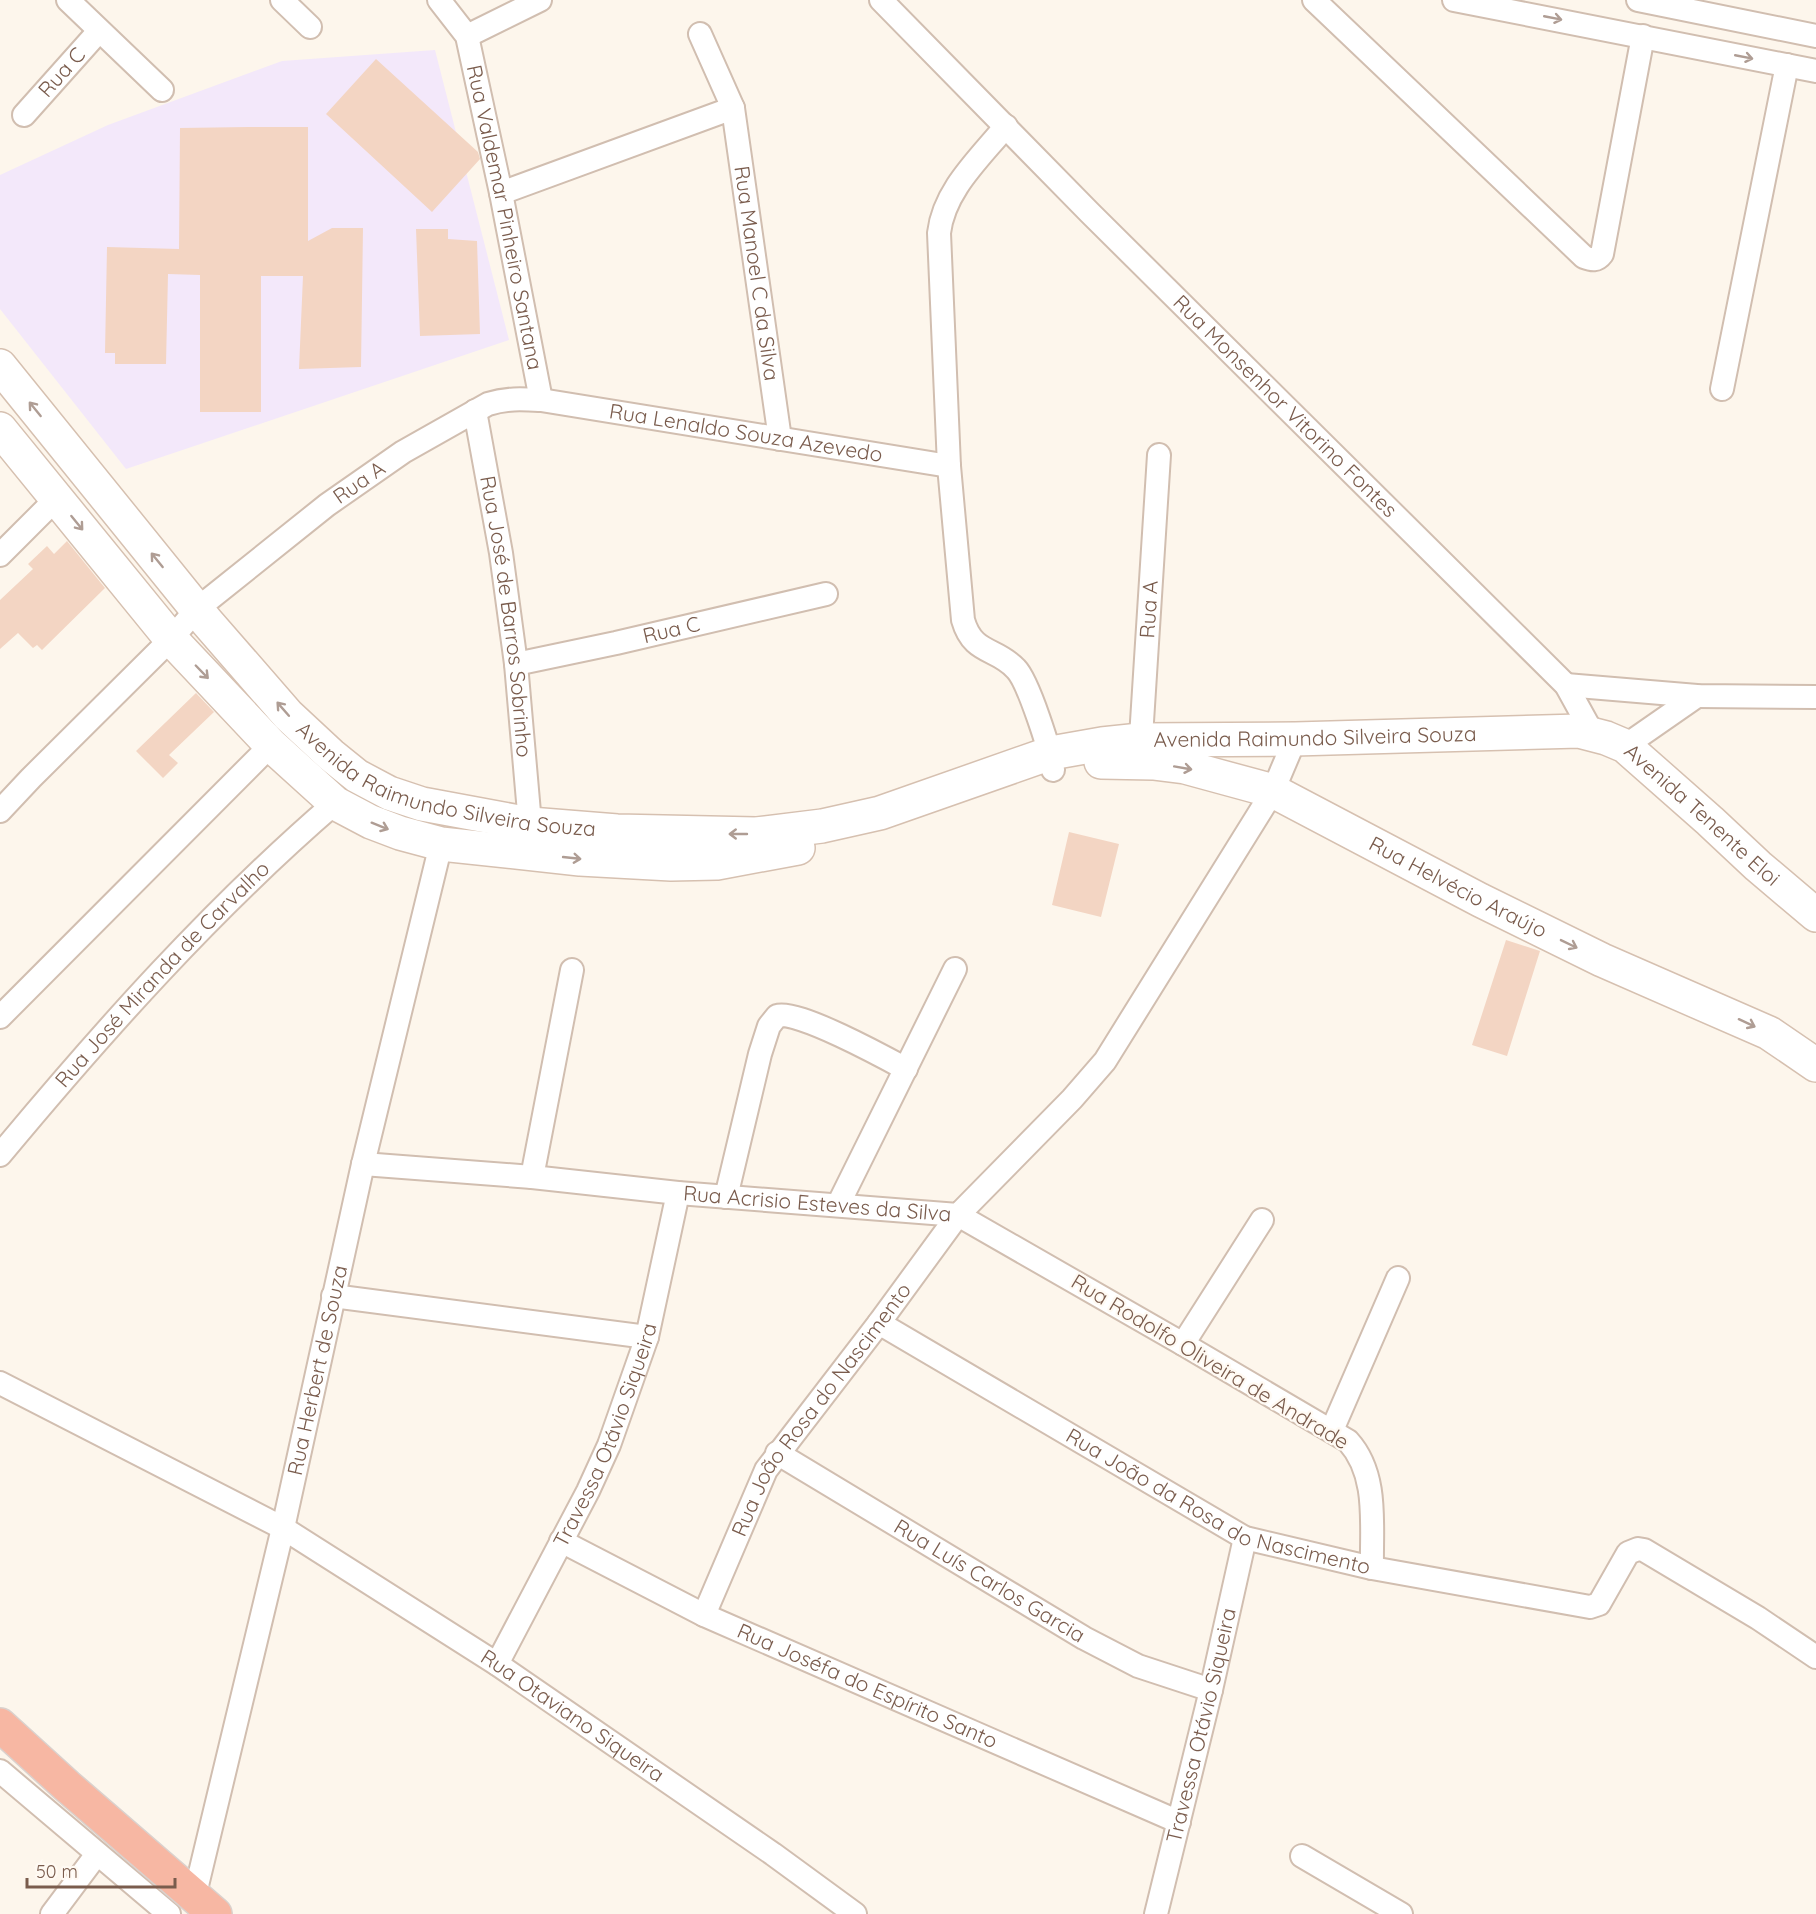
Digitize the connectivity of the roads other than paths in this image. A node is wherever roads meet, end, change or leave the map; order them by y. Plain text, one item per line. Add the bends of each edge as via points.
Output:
1 (68, 0) edge
2 (282, 0) edge
3 (439, 0) edge
4 (540, 0) edge
5 (881, 0) edge
6 (1314, 0) edge
7 (1454, 0) edge
8 (1638, 0) edge
9 (1512, 5) edge
10 (310, 27) dead end
11 (99, 31) junction
12 (700, 34) dead end
13 (467, 36) junction
14 (1643, 36) junction
15 (1816, 36) edge
16 (1787, 65) junction
17 (1816, 71) edge
18 (162, 90) dead end
19 (734, 108) junction
20 (24, 115) dead end
21 (1006, 126) junction
22 (501, 193) junction
23 (0, 366) edge
24 (1722, 389) dead end
25 (541, 400) junction
26 (475, 411) junction
27 (0, 429) edge
28 (780, 439) junction
29 (1160, 455) dead end
30 (949, 466) junction
31 (57, 498) junction
32 (0, 555) edge
33 (825, 594) dead end
34 (197, 609) junction
35 (171, 639) junction
36 (516, 664) junction
37 (1566, 685) junction
38 (1697, 696) junction
39 (1816, 697) edge
40 (1586, 732) junction
41 (1295, 739) junction
42 (1238, 740) junction
43 (271, 745) junction
44 (1624, 746) junction
45 (1140, 751) junction
46 (1062, 762) junction
47 (1233, 779) junction
48 (1273, 791) junction
49 (335, 803) junction
50 (0, 811) edge
51 (530, 824) junction
52 (441, 844) junction
53 (1816, 915) edge
54 (956, 969) dead end
55 (572, 970) dead end
56 (2, 1012) edge
57 (1816, 1065) edge
58 (906, 1068) junction
59 (0, 1155) edge
60 (363, 1164) junction
61 (532, 1177) junction
62 (678, 1193) junction
63 (726, 1197) junction
64 (838, 1205) junction
65 (958, 1215) junction
66 (1262, 1220) dead end
67 (1398, 1278) dead end
68 (333, 1296) junction
69 (879, 1323) junction
70 (647, 1337) junction
71 (1184, 1344) junction
72 (0, 1383) edge
73 (1332, 1430) junction
74 (777, 1453) junction
75 (283, 1528) junction
76 (1245, 1538) junction
77 (561, 1541) junction
78 (1372, 1568) junction
79 (704, 1615) junction
80 (1816, 1657) edge
81 (497, 1664) junction
82 (1211, 1690) junction
83 (0, 1725) edge
84 (0, 1771) edge
85 (1179, 1822) junction
86 (97, 1854) junction
87 (1302, 1856) dead end
88 (193, 1909) edge
89 (52, 1914) edge
90 (855, 1914) edge
91 (1156, 1914) edge
92 (1401, 1914) edge

1 - 11 street, Rua C
2 - 10 street
3 - 13 street
4 - 13 street
5 - 21 street, Rua Monsenhor Vitorino Fontes
6 - 14 street via 1591,260 1602,254
7 - 9 street
8 - 15 street
9 -> 14 street
11 - 18 street, Rua C
11 - 20 street, Rua C
12 - 19 street, Rua Manoel C da Silva
13 - 22 street, Rua Valdemar Pinheiro Santana
14 -> 16 street
16 - 17 street
16 - 24 street
19 - 22 street
19 - 28 street, Rua Manoel C da Silva
21 - 30 street via 957,186 940,216
21 - 37 street, Rua Monsenhor Vitorino Fontes
22 - 25 street, Rua Valdemar Pinheiro Santana
34 -> 23 street, Avenida Raimundo Silveira Souza
25 - 26 street, Rua A via 501,400
25 - 28 street, Rua Lenaldo Souza Azevedo
26 - 34 street, Rua A via 336,498
26 - 36 street, Rua José de Barros Sobrinho
27 - 31 street, Avenida Raimundo Silveira Souza
28 - 30 street, Rua Lenaldo Souza Azevedo
29 - 45 street, Rua A
30 - 46 street via 966,632 972,641 1017,670
31 - 32 street
31 -> 35 street, Avenida Raimundo Silveira Souza
33 - 36 street, Rua C
34 - 35 street, Rua A
51 -> 34 street, Avenida Raimundo Silveira Souza via 422,804 357,776 288,715
35 -> 43 street, Avenida Raimundo Silveira Souza
35 - 50 street, Rua A
36 - 51 street, Rua José de Barros Sobrinho
37 - 38 street
37 - 40 street, Rua Monsenhor Vitorino Fontes
38 - 39 street
38 - 44 street
40 - 41 street, Avenida Raimundo Silveira Souza
40 - 44 street, Avenida Tenente Eloi
41 - 42 street, Avenida Raimundo Silveira Souza
41 - 48 street, Rua Acrisio Esteves da Silva
42 - 45 street, Avenida Raimundo Silveira Souza
42 - 47 street
43 - 49 street, Avenida Raimundo Silveira Souza
43 - 56 street
44 - 53 street, Avenida Tenente Eloi
45 - 46 street, Rua Helvécio Araújo via 1115,761
45 -> 47 street, Rua Helvécio Araújo
46 -> 51 street, Avenida Raimundo Silveira Souza via 880,813 788,832 711,834
52 -> 46 street, Avenida Raimundo Silveira Souza via 580,859 671,864 717,862 796,849 857,833
47 - 48 street, Rua Helvécio Araújo
48 -> 57 street, Rua Helvécio Araújo via 1602,960 1769,1033
48 - 65 street, Rua Acrisio Esteves da Silva via 1105,1061
49 -> 52 street, Avenida Raimundo Silveira Souza via 371,822
49 - 59 street, Rua José Miranda de Carvalho via 232,896 140,993
52 - 60 street, Rua Herbert de Souza
54 - 58 street
55 - 61 street
58 - 63 street via 812,1023 786,1014 777,1016 760,1054
58 - 64 street
60 - 61 street, Rua Acrisio Esteves da Silva
60 - 68 street, Rua Herbert de Souza
61 - 62 street, Rua Acrisio Esteves da Silva
62 - 63 street, Rua Acrisio Esteves da Silva
62 - 70 street, Travessa Otávio Siqueira
63 - 64 street, Rua Acrisio Esteves da Silva
64 - 65 street, Rua Acrisio Esteves da Silva
65 - 69 street, Rua João Rosa do Nascimento
65 - 71 street, Rua Rodolfo Oliveira de Andrade
66 - 71 street
67 - 73 street
68 - 70 street
68 - 75 street, Rua Herbert de Souza
69 - 74 street, Rua João Rosa do Nascimento
69 - 76 street, Rua João da Rosa do Nascimento
70 - 77 street, Travessa Otávio Siqueira via 609,1445
71 - 73 street, Rua Rodolfo Oliveira de Andrade
72 - 75 street, Rua Otaviano Siqueira
73 - 78 street, Rua Rodolfo Oliveira de Andrade via 1359,1453 1364,1464 1371,1496
74 - 79 street, Rua João Rosa do Nascimento via 766,1470
74 - 82 street, Rua Luís Carlos Garcia via 1084,1638 1138,1666
75 - 81 street, Rua Otaviano Siqueira
75 - 88 street, Rua Herbert de Souza
76 - 78 street, Rua João da Rosa do Nascimento
76 - 82 street, Travessa Otávio Siqueira
77 - 79 street, Rua Joséfa do Espírito Santo
77 - 81 street, Travessa Otávio Siqueira
78 - 80 street, Rua João da Rosa do Nascimento via 1590,1606 1599,1604 1628,1553 1644,1550
79 - 85 street, Rua Joséfa do Espírito Santo
81 - 90 street, Rua Otaviano Siqueira
82 - 85 street, Travessa Otávio Siqueira
83 - 88 highway
84 - 86 street
85 - 91 street, Travessa Otávio Siqueira
86 - 88 street
86 - 89 street
87 - 92 street

